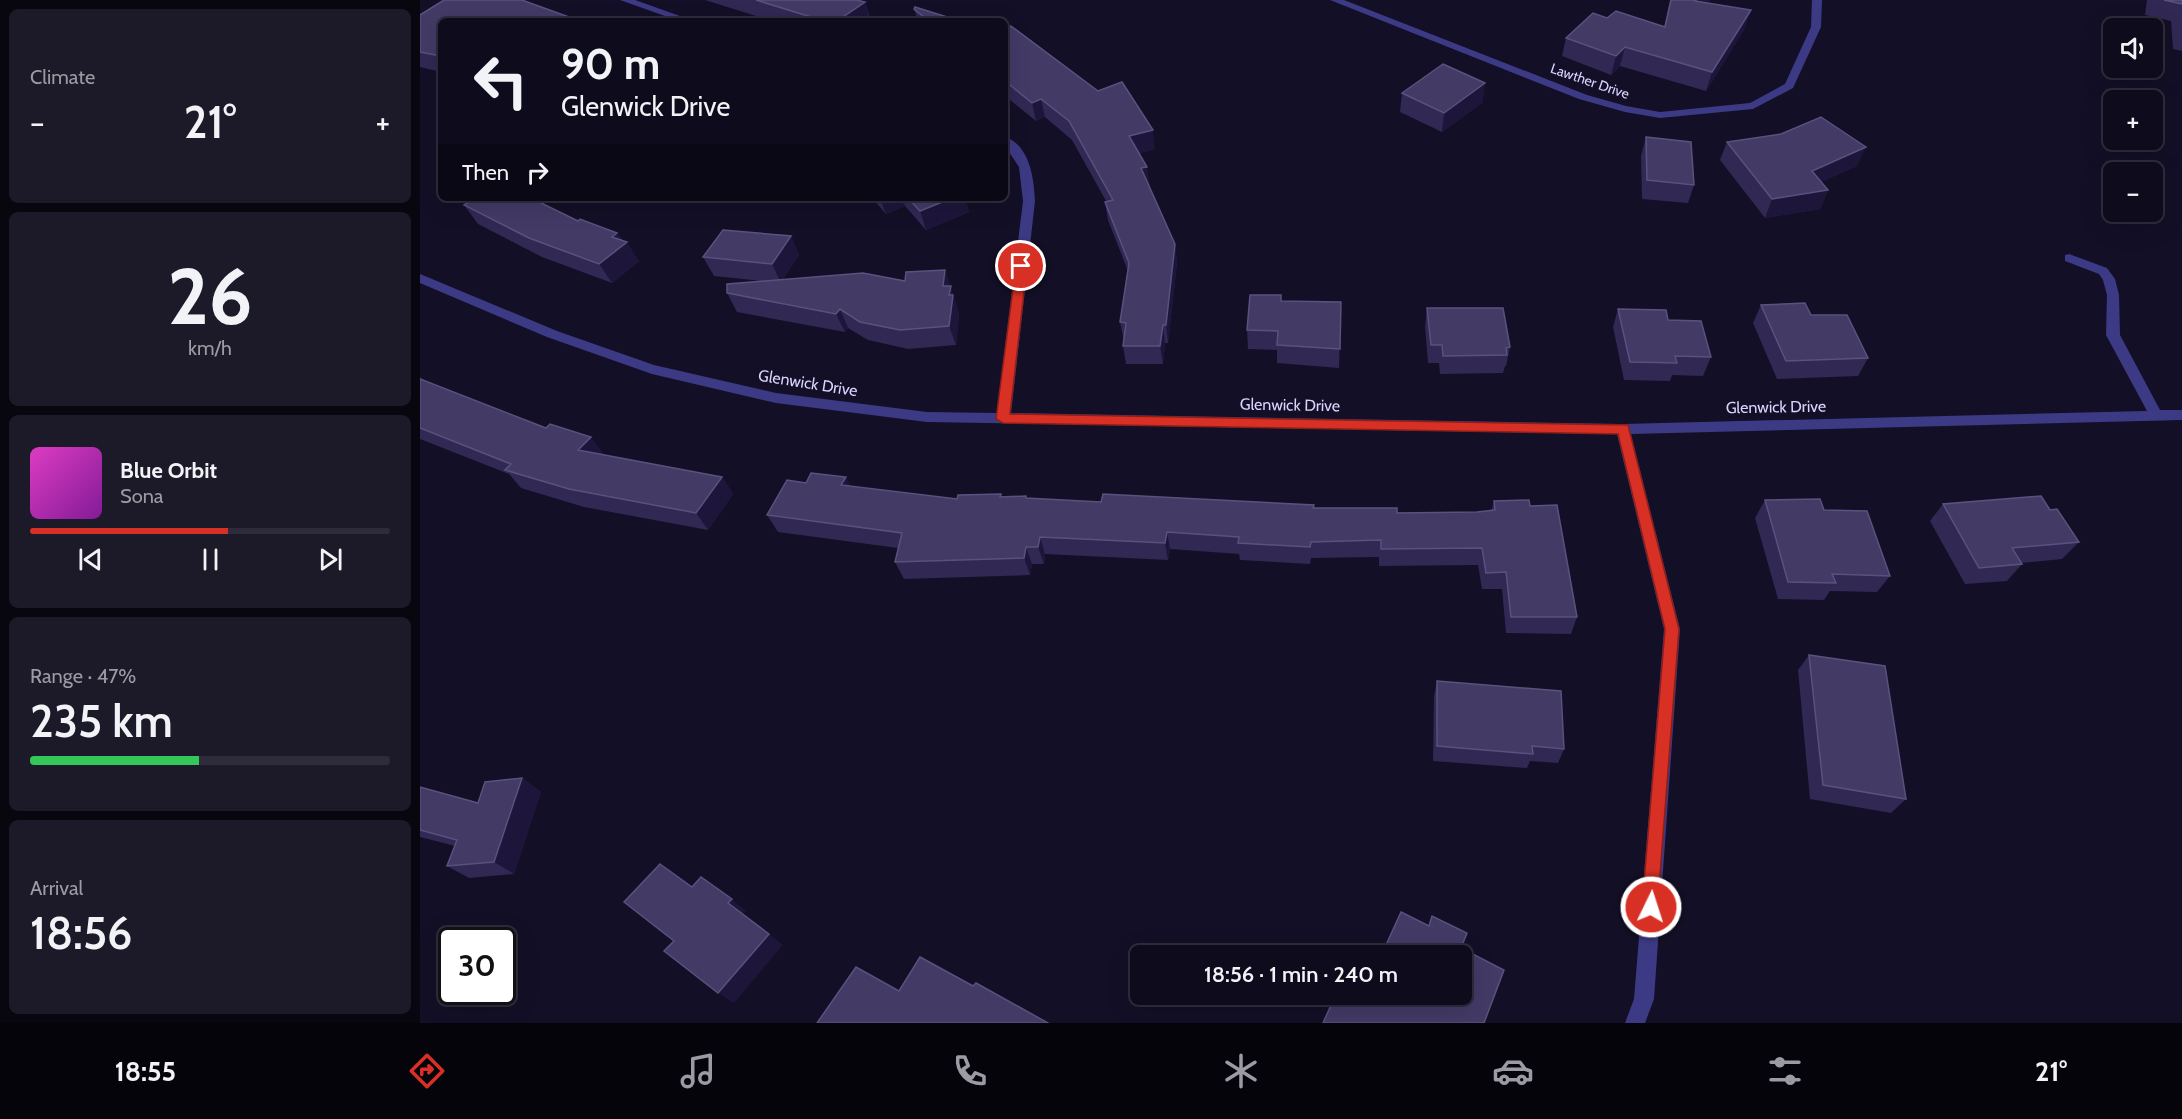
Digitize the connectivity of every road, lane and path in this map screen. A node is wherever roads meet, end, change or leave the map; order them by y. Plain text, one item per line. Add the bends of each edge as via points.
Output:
1 (625, 0) edge
2 (1335, 0) edge
3 (1817, 0) edge
4 (680, 18) edge
5 (1008, 142) edge
6 (2069, 258) dead end
7 (420, 278) edge
8 (2156, 415) junction
9 (2182, 415) edge
10 (1003, 419) junction
11 (1623, 429) junction
12 (1635, 1023) edge

1 - 4 street
2 - 3 street, Lawther Drive via 1583,97 1660,115 1753,106 1789,86 1816,27
5 - 10 street via 1027,169 1029,201
6 - 8 street via 2103,272 2109,279 2113,335
7 - 10 street, Glenwick Drive via 552,334 652,369 776,398 927,417
8 - 9 street, Glenwick Drive
8 - 11 street, Glenwick Drive
10 - 11 street, Glenwick Drive
11 - 12 street via 1672,629 1644,999

